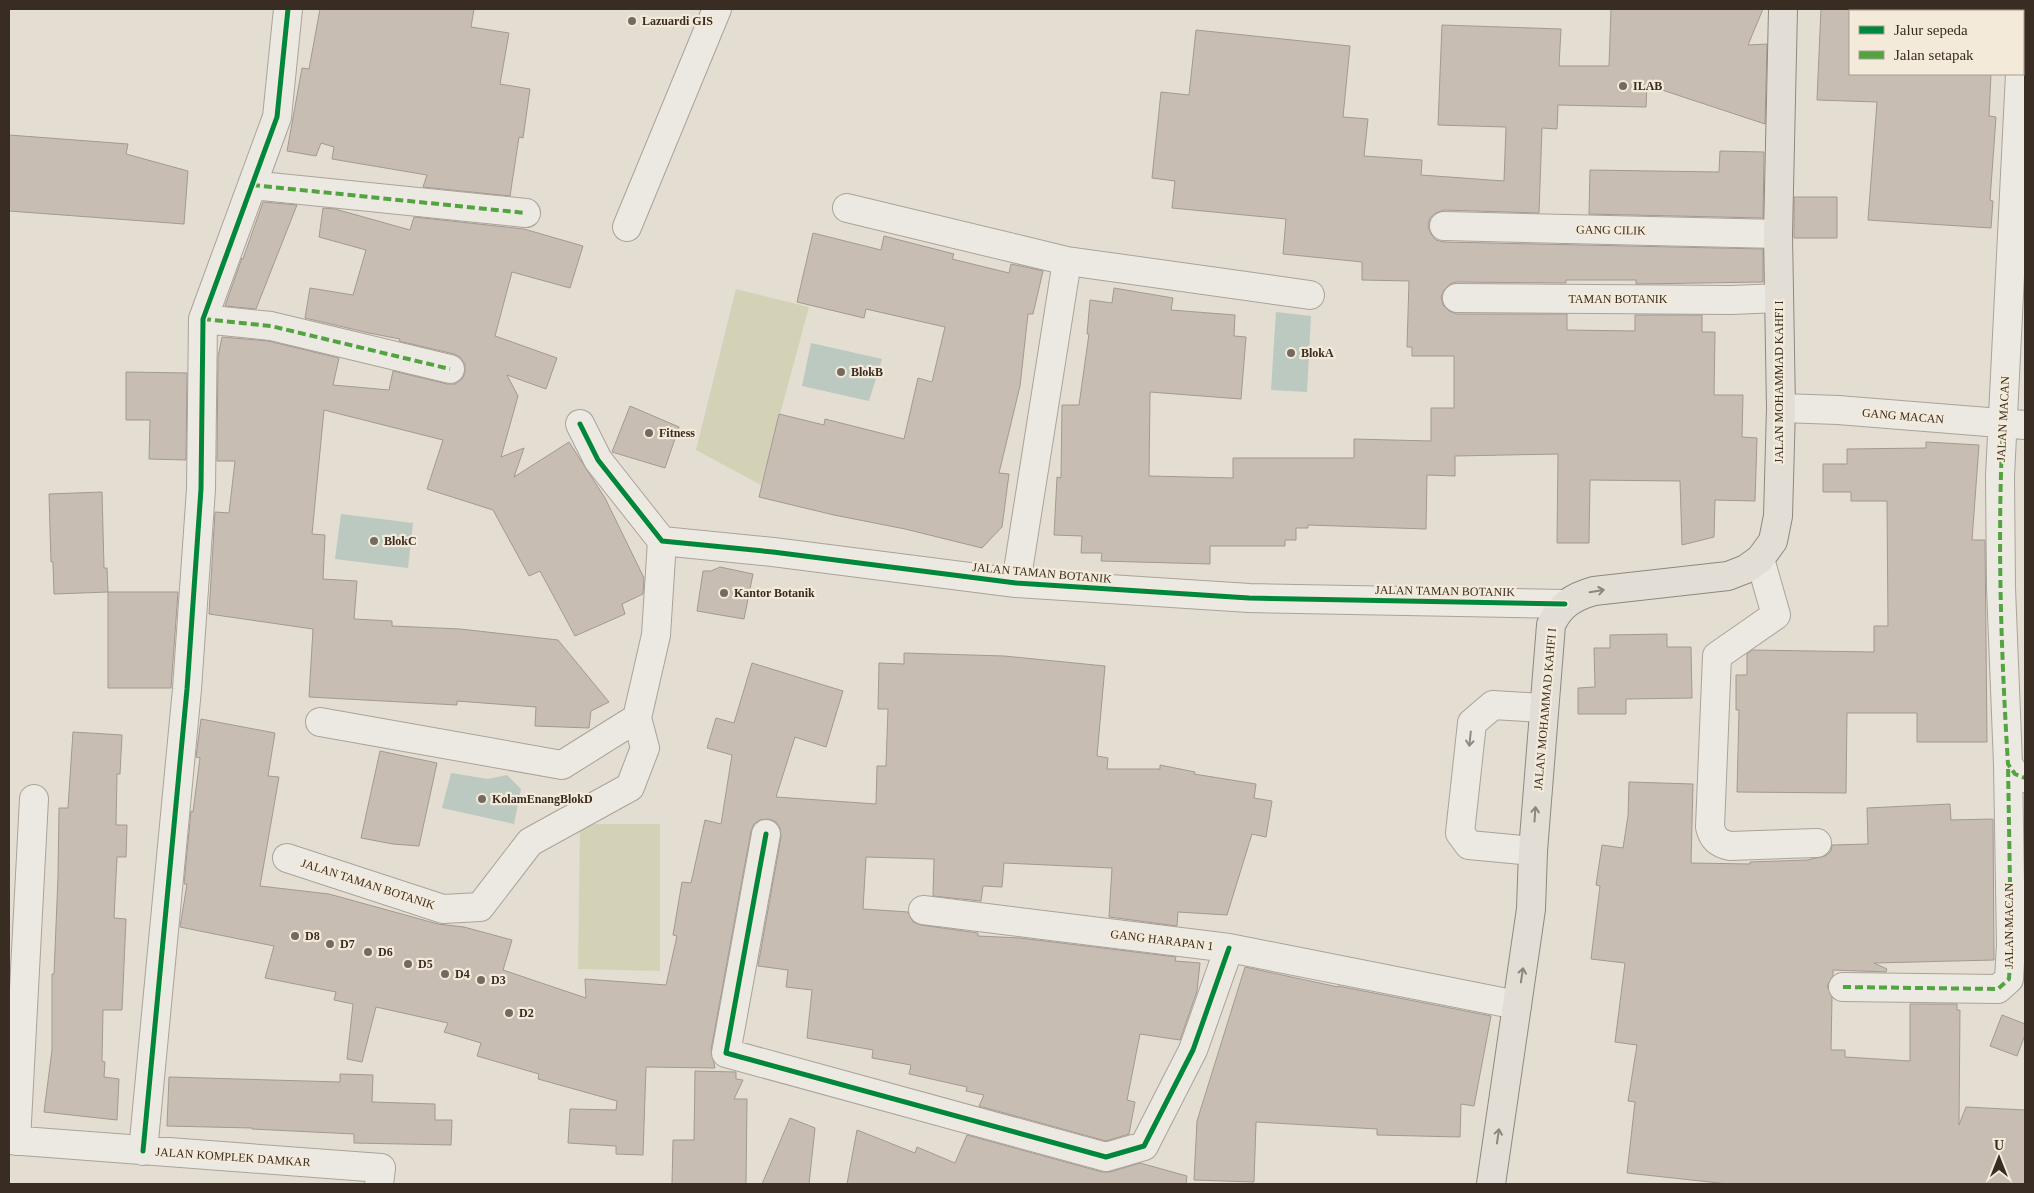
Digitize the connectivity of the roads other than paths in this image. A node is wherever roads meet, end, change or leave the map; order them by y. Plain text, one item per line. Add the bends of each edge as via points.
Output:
1 (288, 9) edge
2 (717, 9) edge
3 (1783, 9) edge
4 (2020, 75) edge
5 (252, 185) junction
6 (847, 208) dead end
7 (526, 213) dead end
8 (1444, 226) dead end
9 (627, 227) dead end
10 (1778, 234) junction
11 (1067, 261) junction
12 (1310, 295) dead end
13 (1457, 298) dead end
14 (1779, 298) junction
15 (203, 320) junction
16 (450, 369) dead end
17 (1781, 408) junction
18 (580, 424) dead end
19 (2014, 424) edge
20 (662, 541) junction
21 (1760, 559) junction
22 (1016, 583) junction
23 (1565, 604) junction
24 (1543, 708) junction
25 (637, 718) junction
26 (320, 722) dead end
27 (2016, 771) edge
28 (34, 798) dead end
29 (766, 834) dead end
30 (1816, 843) dead end
31 (1533, 851) junction
32 (287, 858) dead end
33 (923, 910) dead end
34 (1229, 948) junction
35 (1843, 987) dead end
36 (1517, 1005) junction
37 (12, 1140) edge
38 (143, 1151) junction
39 (379, 1184) edge
40 (1491, 1184) edge

1 - 5 street via 277,117
2 - 9 street
3 - 10 main road, JALAN MOHAMMAD KAHFI I
4 - 19 street, JALAN MACAN
5 - 7 street
5 - 15 street
6 - 11 street
8 - 10 street, GANG CILIK
10 - 14 main road, JALAN MOHAMMAD KAHFI I
11 - 12 street
11 - 22 street, JALAN TAMAN BOTANIK
13 - 14 street, TAMAN BOTANIK
14 - 17 main road, JALAN MOHAMMAD KAHFI I
15 - 16 street via 271,326
15 - 38 street via 201,489 187,689
17 - 19 street, GANG MACAN
17 - 21 main road, JALAN MOHAMMAD KAHFI I via 1778,516 1773,540
18 - 20 street via 598,460
19 - 27 street, JALAN MACAN via 2000,476 2001,588
20 - 22 street, JALAN TAMAN BOTANIK
20 - 25 street, JALAN TAMAN BOTANIK via 656,635
23 -> 21 main road, JALAN MOHAMMAD KAHFI I via 1594,591 1728,576 1746,570
21 - 30 street via 1776,616 1717,656 1710,828 1719,843 1730,846
22 - 23 street, JALAN TAMAN BOTANIK via 1249,598
23 - 24 main road, JALAN MOHAMMAD KAHFI I via 1551,625
31 -> 24 main road, JALAN MOHAMMAD KAHFI I
24 -> 31 street via 1493,705 1472,723 1460,833 1470,845
25 - 26 street via 562,765
25 - 32 street, JALAN TAMAN BOTANIK via 645,748 630,787 530,842 480,907 443,909
27 - 35 street, JALAN MACAN via 2009,979 1998,989
28 - 37 street
29 - 34 street via 726,1053 1106,1157 1144,1146 1192,1050
36 -> 31 main road, JALAN MOHAMMAD KAHFI I via 1530,909
33 - 34 street, GANG HARAPAN 1
34 - 36 street, GANG HARAPAN 1
40 -> 36 main road, JALAN MOHAMMAD KAHFI I
37 - 38 street, JALAN KOMPLEK DAMKAR
38 - 39 street, JALAN KOMPLEK DAMKAR via 381,1168

